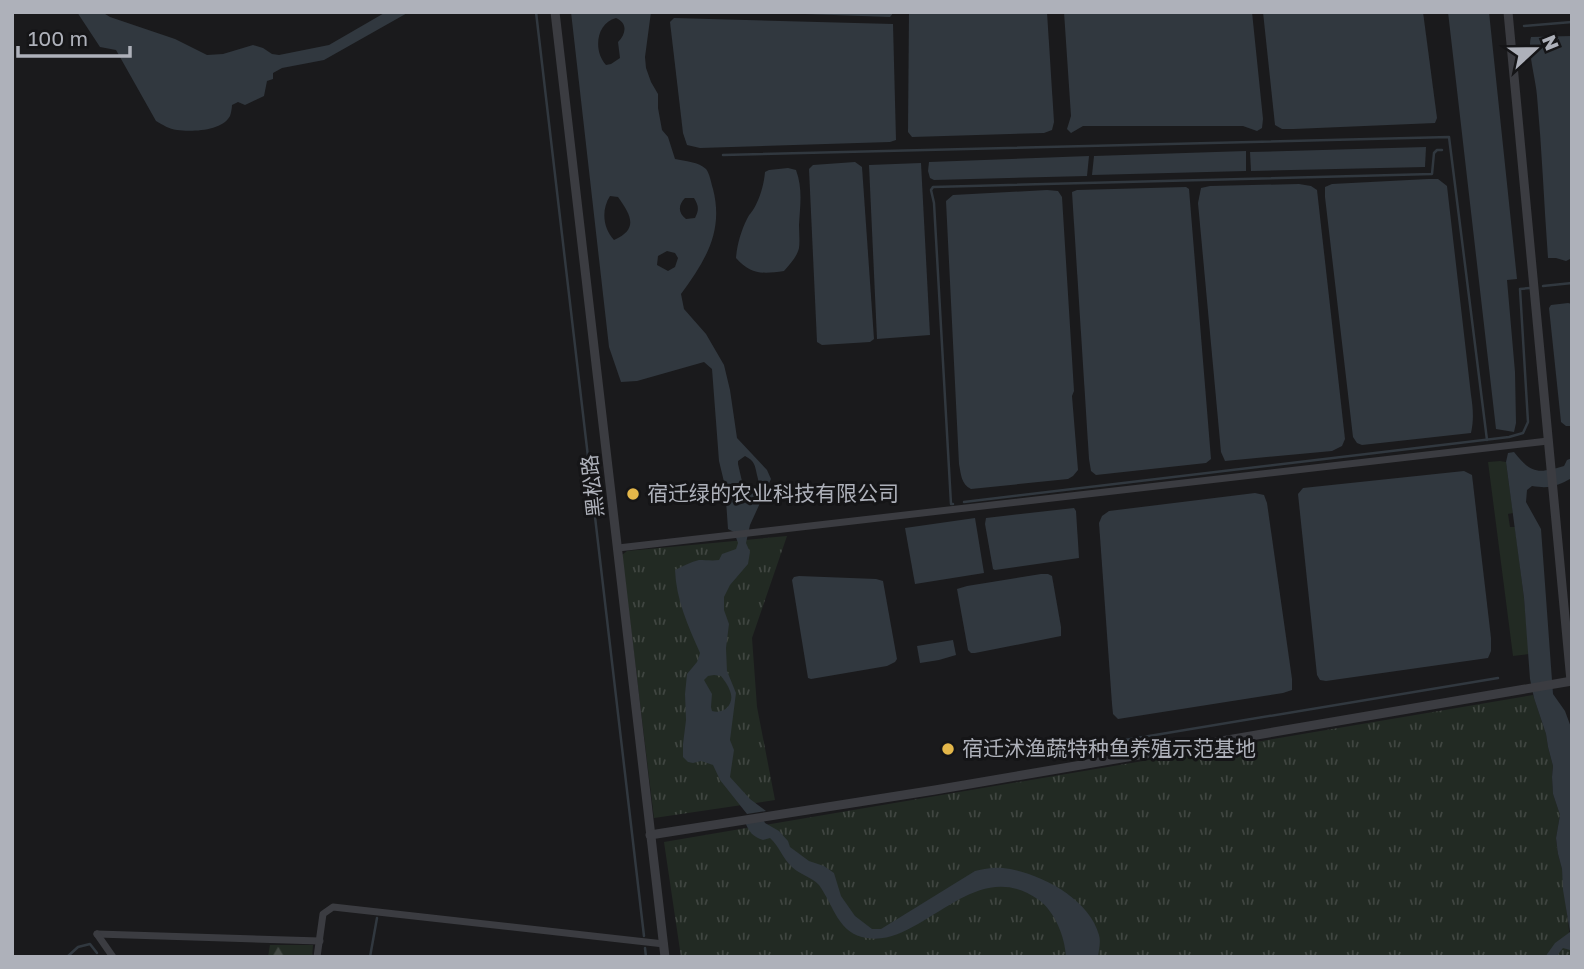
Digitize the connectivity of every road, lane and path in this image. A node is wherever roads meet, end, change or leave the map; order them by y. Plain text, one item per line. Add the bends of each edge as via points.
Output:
1 (555, 12) edge
2 (1508, 12) edge
3 (1548, 441) junction
4 (618, 548) junction
5 (1571, 681) edge
6 (650, 835) junction
7 (320, 941) junction
8 (664, 944) junction
9 (109, 955) edge
10 (317, 957) edge
11 (665, 957) edge

1 - 4 street, 黑松路
2 - 3 street
3 - 4 street
3 - 5 street
4 - 6 street, 黑松路
5 - 6 street
6 - 8 street, 黑松路
7 - 8 street via 323,914 333,907
7 - 9 street via 97,934
7 - 10 street
8 - 11 street, 黑松路

